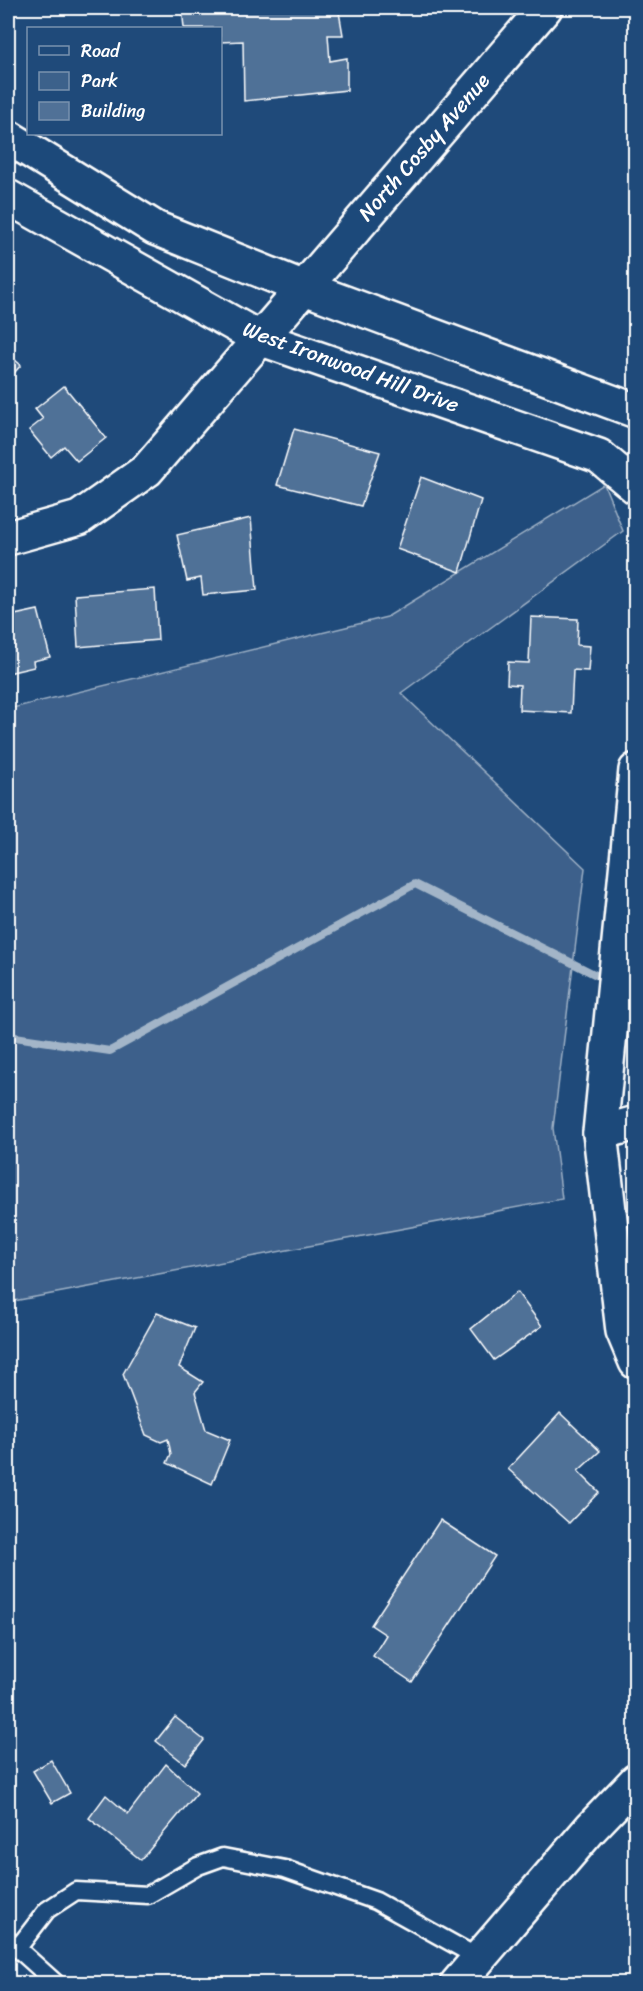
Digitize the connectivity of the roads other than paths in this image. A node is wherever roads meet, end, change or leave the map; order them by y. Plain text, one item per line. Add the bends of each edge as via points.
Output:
1 (545, 8) edge
2 (8, 137) edge
3 (8, 197) edge
4 (302, 288) junction
5 (260, 338) junction
6 (636, 411) edge
7 (636, 487) edge
8 (12, 532) edge
9 (636, 770) edge
10 (636, 1123) edge
11 (600, 1133) junction
12 (636, 1362) edge
13 (636, 1781) edge
14 (12, 1944) edge
15 (479, 1958) junction
16 (57, 1983) edge
17 (457, 1983) edge

1 - 4 street, North Cosby Avenue
2 - 4 street via 155,228
3 - 5 street, West Ironwood Hill Drive
4 - 5 street, North Cosby Avenue
4 - 6 street
5 - 7 street, West Ironwood Hill Drive via 599,456
5 - 8 street, North Cosby Avenue via 147,470 79,518
9 - 11 street
10 - 11 street
11 - 12 street via 623,1331
13 - 15 street
14 - 15 lane via 47,1910 76,1891 148,1895 222,1857 285,1869 376,1901
14 - 16 lane
15 - 17 street

